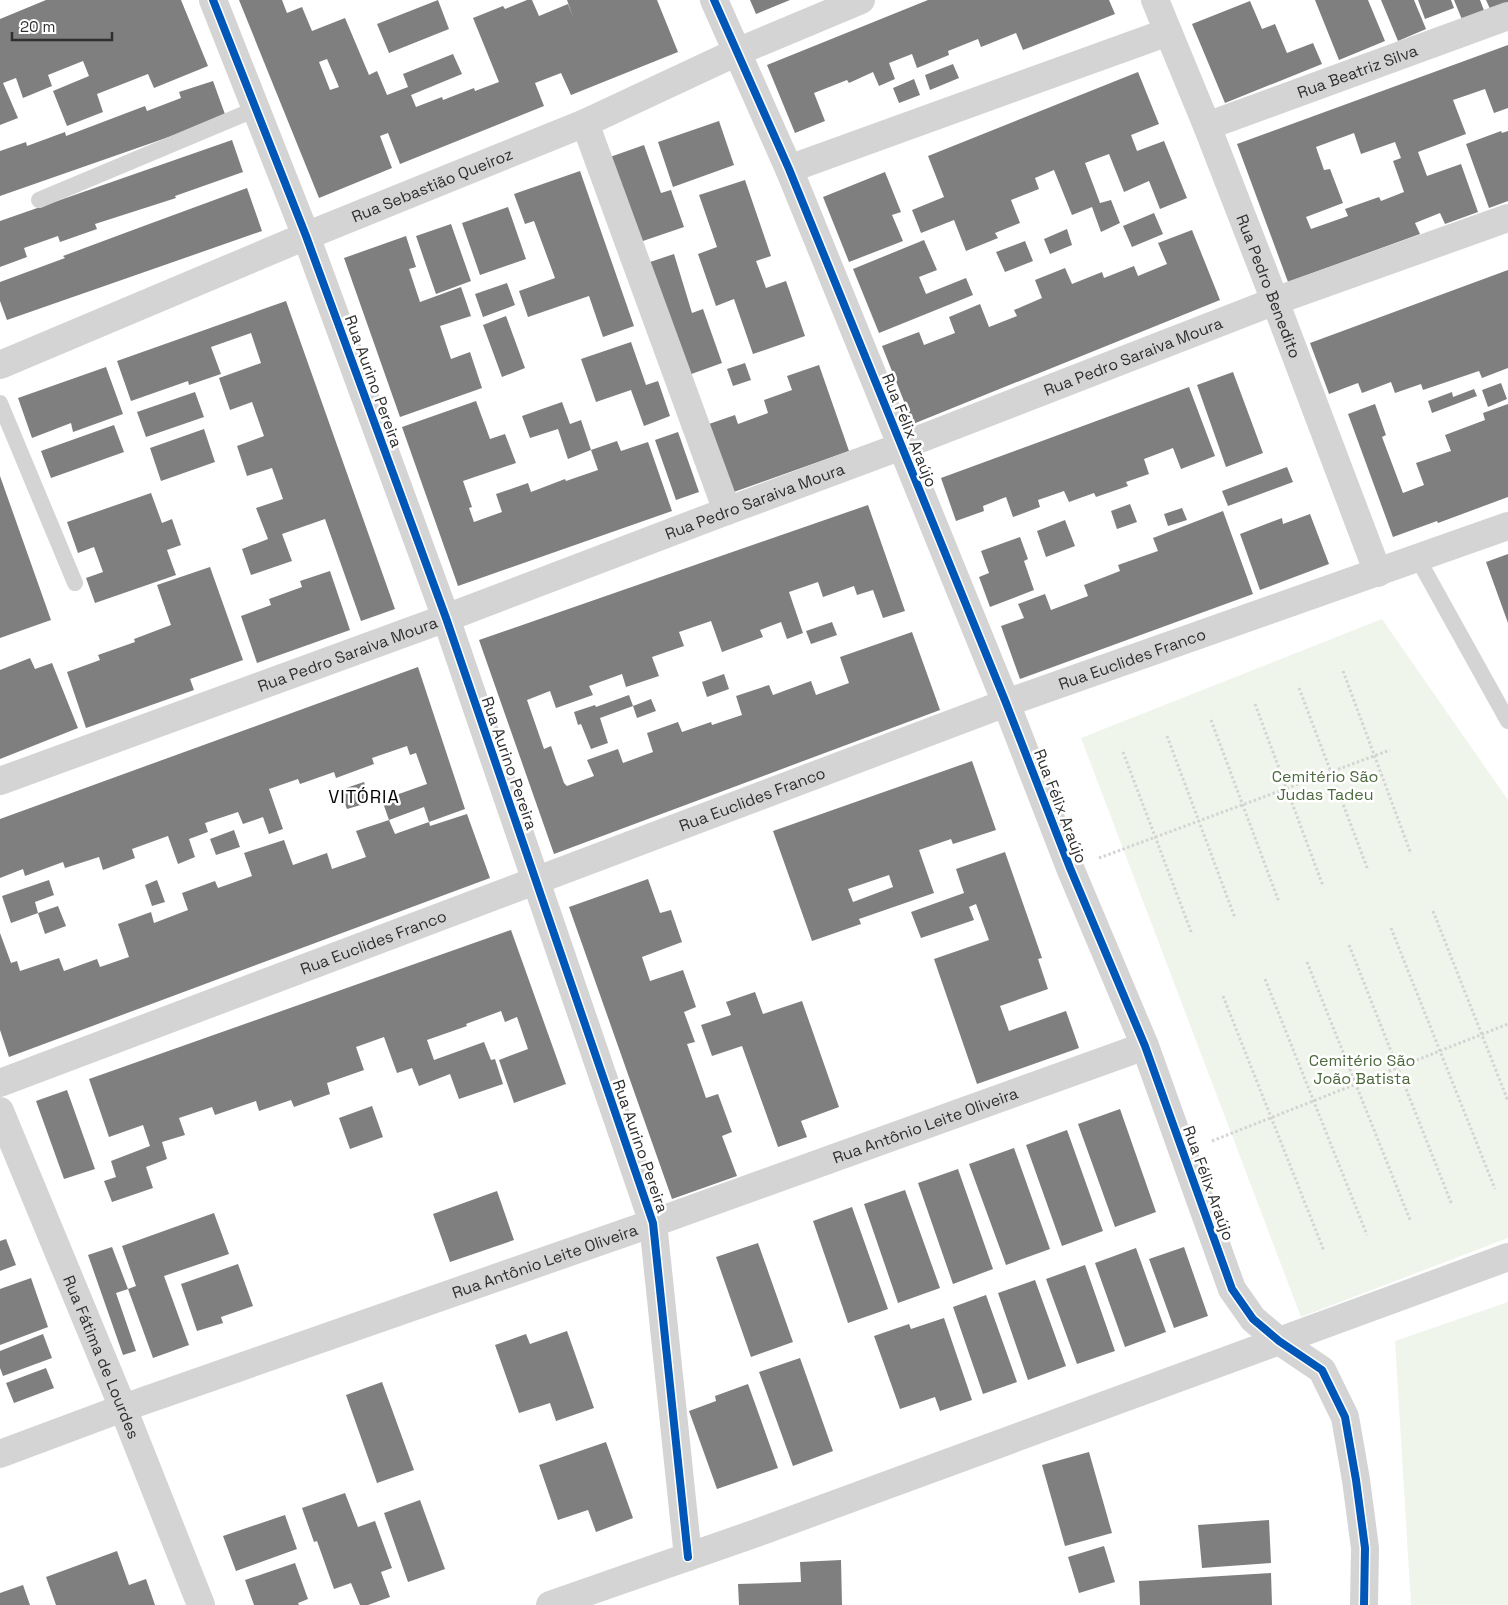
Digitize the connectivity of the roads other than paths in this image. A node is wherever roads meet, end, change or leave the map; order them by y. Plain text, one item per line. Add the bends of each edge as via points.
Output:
1 (213, 0) edge
2 (714, 0) edge
3 (861, 0) edge
4 (1155, 0) edge
5 (1508, 16) edge
6 (1168, 32) junction
7 (737, 52) junction
8 (256, 109) junction
9 (585, 123) junction
10 (1207, 126) junction
11 (789, 169) junction
12 (38, 200) dead end
13 (1508, 218) edge
14 (306, 236) junction
15 (1275, 301) junction
16 (0, 365) edge
17 (0, 403) edge
18 (902, 446) junction
19 (727, 511) junction
20 (1508, 526) edge
21 (1418, 559) junction
22 (1378, 573) junction
23 (75, 583) dead end
24 (446, 618) junction
25 (1006, 703) junction
26 (1508, 721) edge
27 (0, 781) edge
28 (536, 880) junction
29 (1145, 1046) junction
30 (0, 1083) edge
31 (0, 1111) edge
32 (654, 1223) junction
33 (1508, 1257) edge
34 (1279, 1341) junction
35 (123, 1408) junction
36 (0, 1454) edge
37 (688, 1557) junction
38 (201, 1605) edge
39 (550, 1605) edge
40 (1364, 1605) edge

1 - 8 street, Rua Aurino Pereira
2 - 7 street, Rua Félix Araújo
3 - 7 street, Rua Sebastião Queiroz
4 - 6 street, Rua Pedro Benedito
5 - 10 street, Rua Beatriz Silva
6 - 10 street, Rua Pedro Benedito
6 - 11 street
7 - 9 street, Rua Sebastião Queiroz
7 - 11 street, Rua Félix Araújo
8 - 12 lane
8 - 14 street, Rua Aurino Pereira
9 - 14 street, Rua Sebastião Queiroz
9 - 19 street
10 - 15 street, Rua Pedro Benedito
11 - 18 street, Rua Félix Araújo
13 - 15 street, Rua Pedro Saraiva Moura
14 - 16 street, Rua Sebastião Queiroz
14 - 24 street, Rua Aurino Pereira
15 - 18 street, Rua Pedro Saraiva Moura
15 - 22 street, Rua Pedro Benedito
17 - 23 lane
18 - 19 street, Rua Pedro Saraiva Moura
18 - 25 street, Rua Félix Araújo
19 - 24 street, Rua Pedro Saraiva Moura
20 - 21 street, Rua Euclides Franco
21 - 22 street, Rua Euclides Franco
21 - 26 lane
22 - 25 street, Rua Euclides Franco
24 - 27 street, Rua Pedro Saraiva Moura
24 - 28 street, Rua Aurino Pereira
25 - 28 street, Rua Euclides Franco
25 - 29 street, Rua Félix Araújo via 1070,868
28 - 30 street, Rua Euclides Franco
28 - 32 street, Rua Aurino Pereira
29 - 32 street, Rua Antônio Leite Oliveira
29 - 34 street, Rua Félix Araújo via 1232,1289 1253,1318
31 - 35 street, Rua Fátima de Lourdes
32 - 35 street, Rua Antônio Leite Oliveira
32 - 37 street, Rua Aurino Pereira
33 - 34 street
34 - 37 street
34 - 40 street, Rua Félix Araújo via 1322,1370 1345,1417 1365,1548
35 - 36 street, Rua Antônio Leite Oliveira
35 - 38 street, Rua Fátima de Lourdes
37 - 39 street

